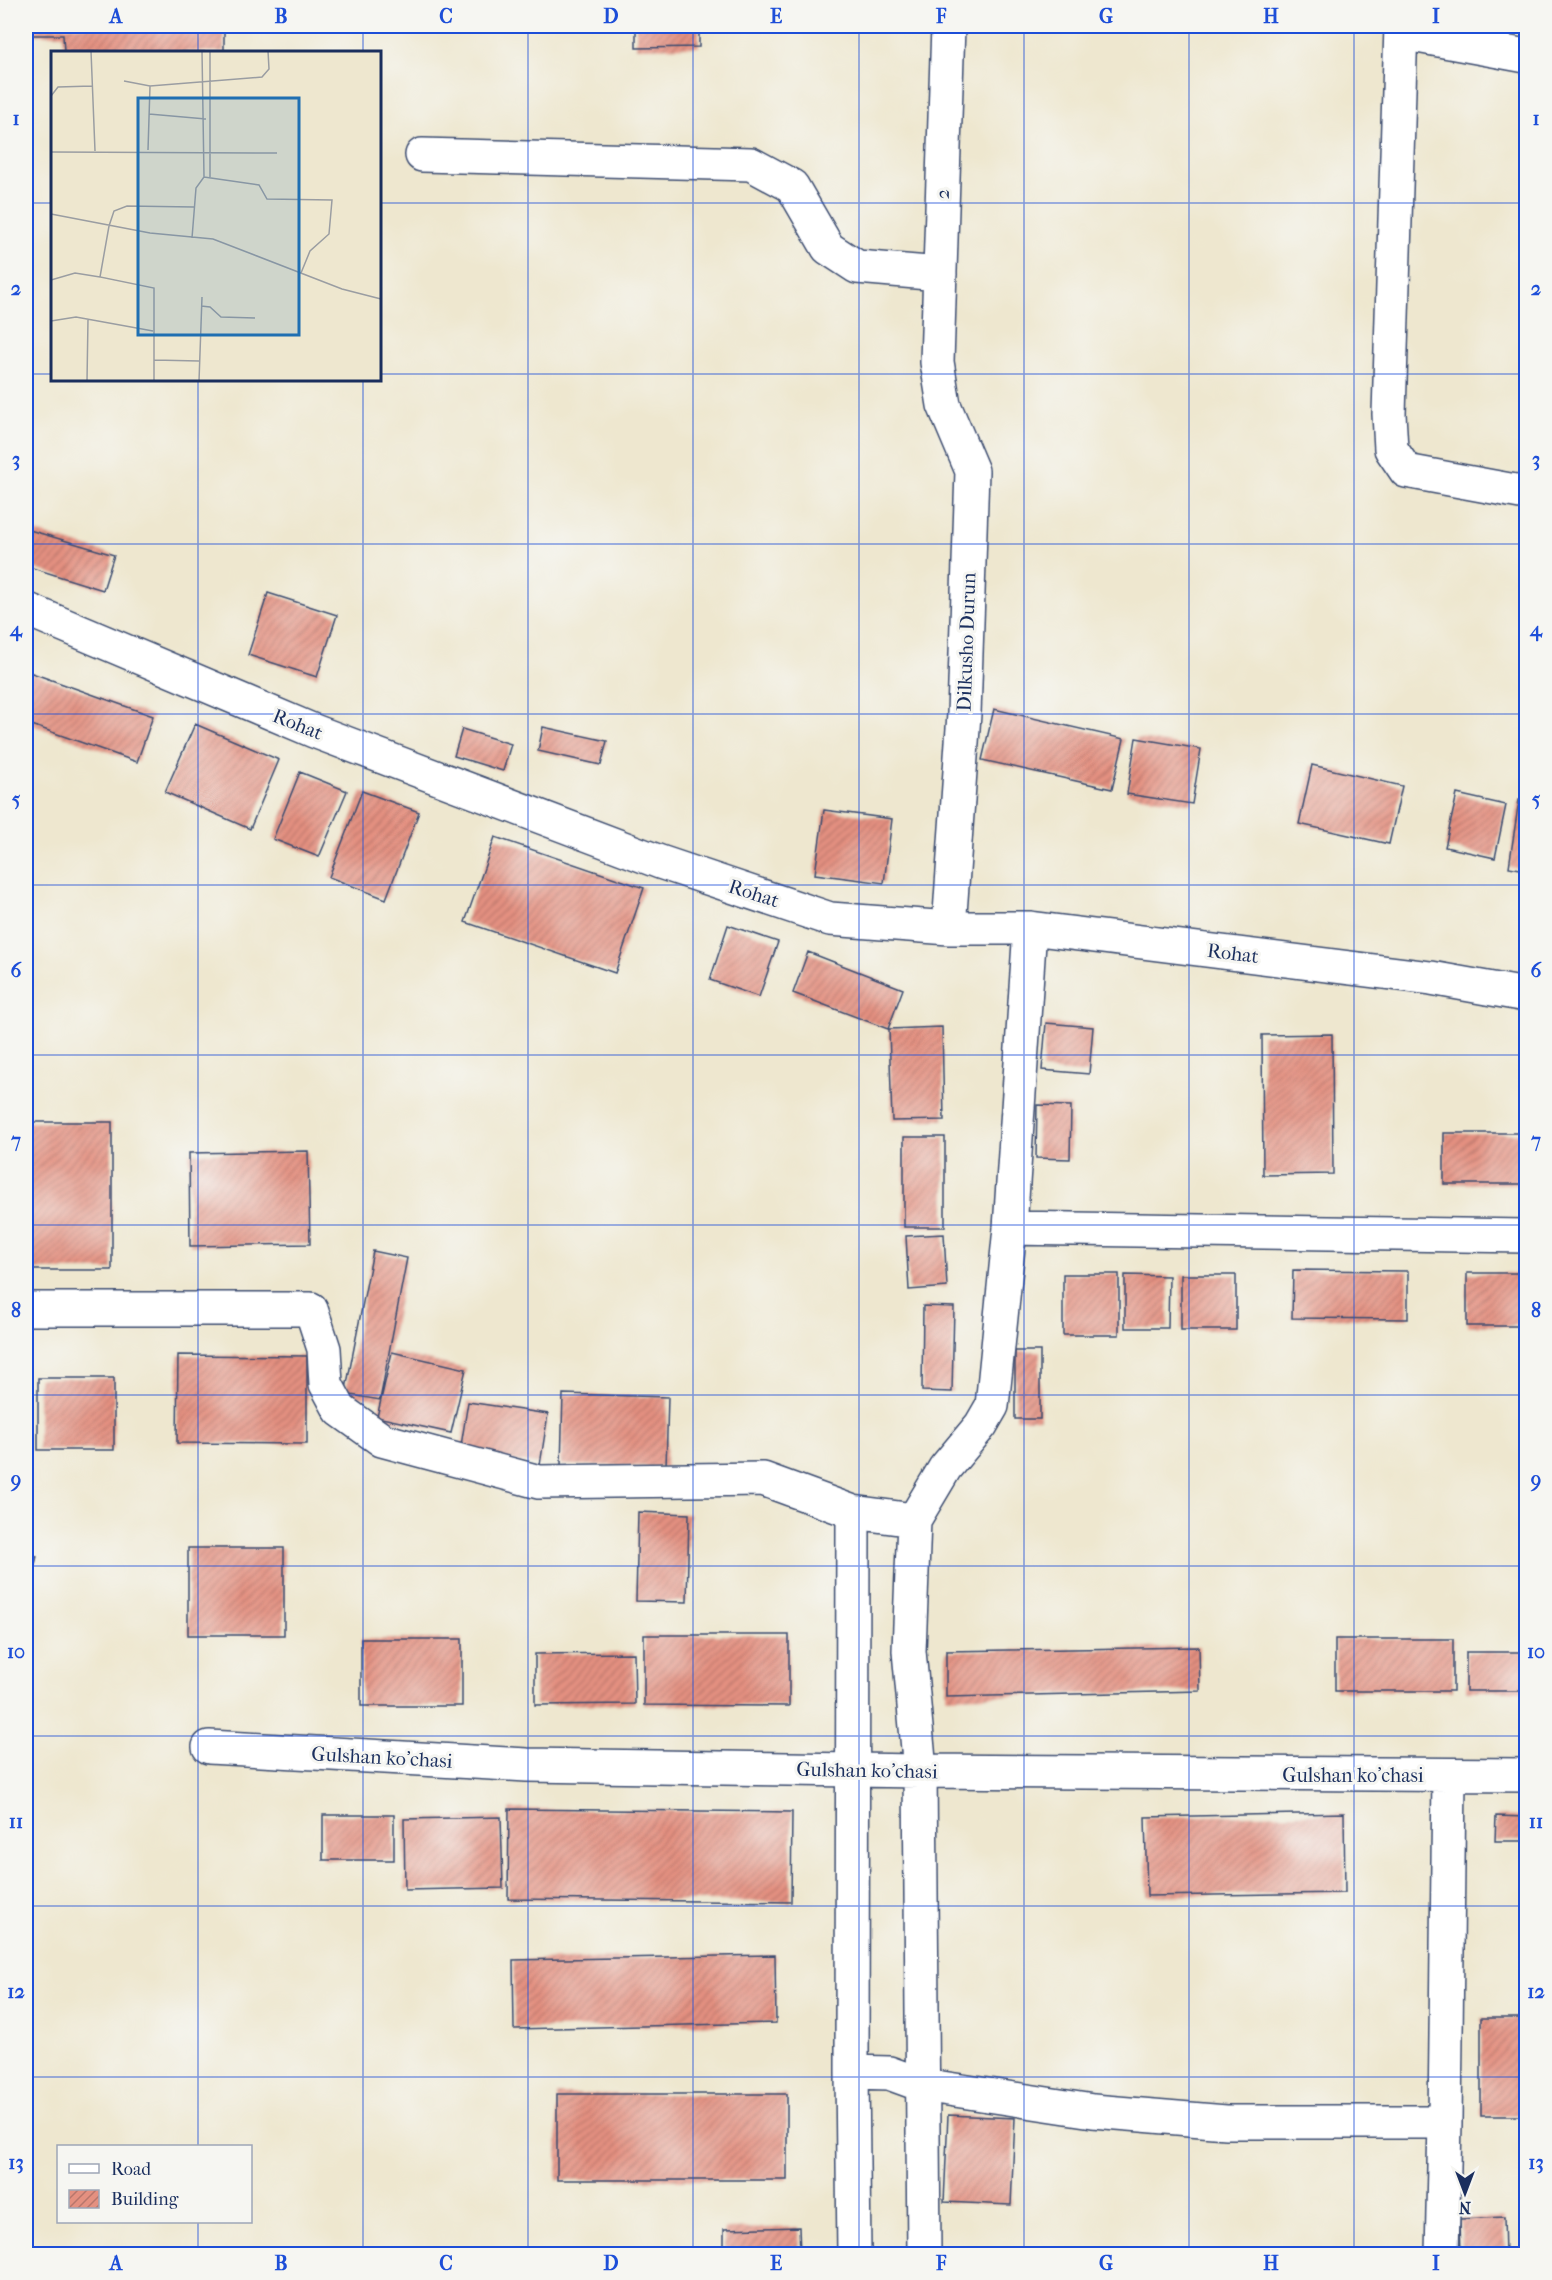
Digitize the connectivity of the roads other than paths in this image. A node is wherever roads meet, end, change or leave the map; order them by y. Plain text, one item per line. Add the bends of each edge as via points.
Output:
1 (948, 26) edge
2 (1401, 29) edge
3 (1527, 56) edge
4 (422, 155) dead end
5 (940, 274) junction
6 (936, 362) joint
7 (1527, 493) edge
8 (26, 609) edge
9 (949, 928) junction
10 (1030, 928) junction
11 (1527, 995) edge
12 (1010, 1228) junction
13 (1527, 1236) edge
14 (26, 1309) edge
15 (853, 1512) junction
16 (914, 1520) junction
17 (209, 1747) dead end
18 (853, 1770) junction
19 (920, 1771) junction
20 (1527, 1775) edge
21 (1449, 1776) junction
22 (852, 2072) junction
23 (922, 2085) junction
24 (1445, 2122) junction
25 (854, 2254) edge
26 (924, 2254) edge
27 (1442, 2254) edge

1 - 5 street, 2
2 - 3 street
2 - 7 street via 1391,449 1406,471
4 - 5 street via 751,164 792,186 828,248 856,267
5 - 6 street, 2
6 - 9 street, Dilkusho Durun via 944,405 972,471 964,714
8 - 9 street, Rohat via 314,731 660,862 830,918
9 - 10 street, Rohat
10 - 11 street, Rohat via 1431,978
10 - 12 street
12 - 13 street
12 - 16 street via 992,1406 945,1468
14 - 15 street via 311,1309 324,1349 326,1384 340,1410 382,1440 539,1482 764,1479
15 - 16 street
15 - 18 street
16 - 19 street via 909,1651
17 - 18 street, Gulshan ko'chasi via 527,1765
18 - 19 street, Gulshan ko'chasi
18 - 22 street
19 - 21 street, Gulshan ko'chasi
19 - 23 street
20 - 21 street, Gulshan ko'chasi
21 - 24 street
22 - 23 street via 889,2073
22 - 25 street
23 - 24 street via 1093,2111 1226,2122
23 - 26 street
24 - 27 street

